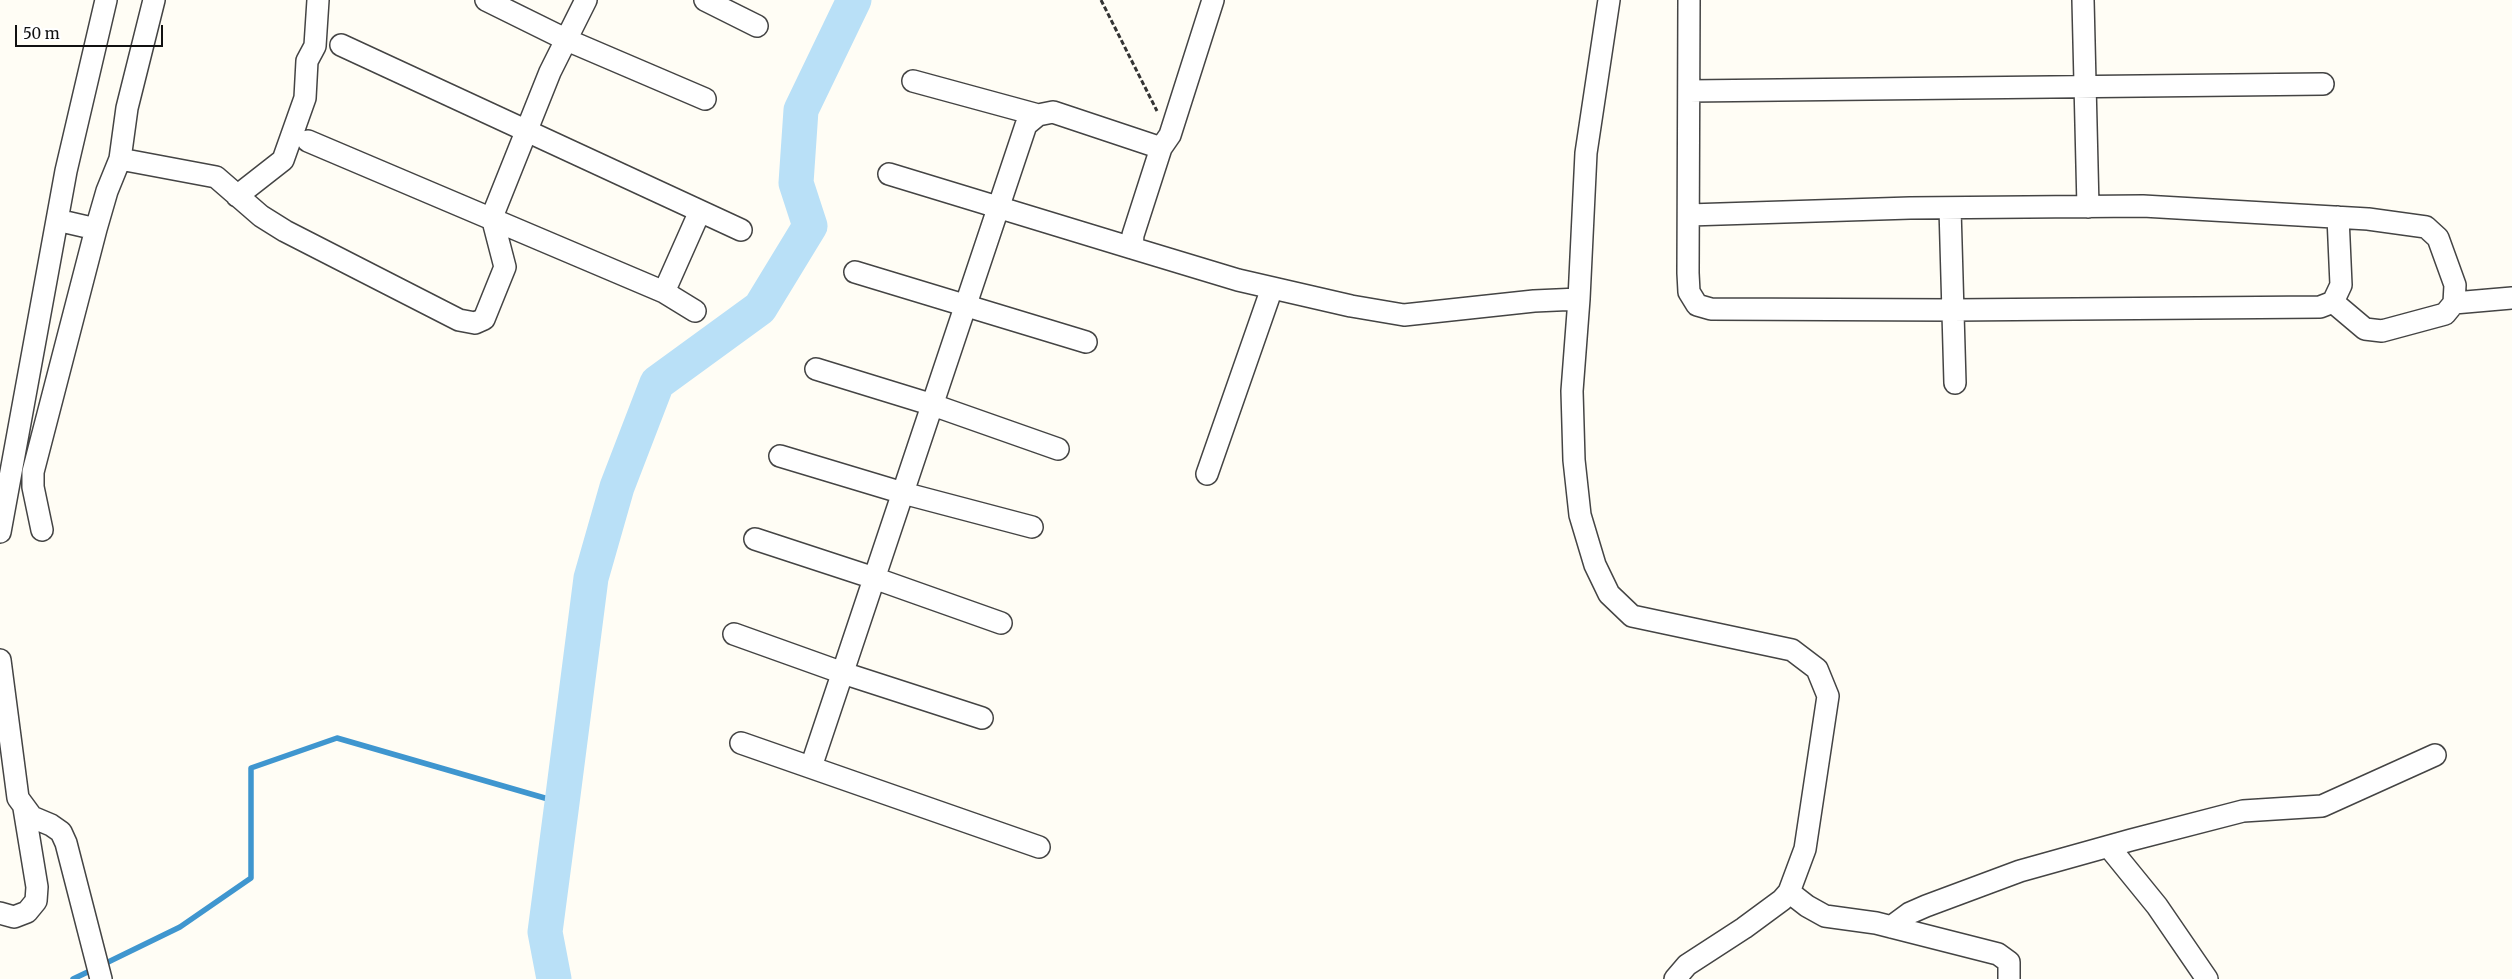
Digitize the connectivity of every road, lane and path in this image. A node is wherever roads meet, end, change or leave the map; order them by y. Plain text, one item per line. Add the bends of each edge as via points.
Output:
1 (106, 0) edge
2 (154, 0) edge
3 (318, 0) edge
4 (486, 0) edge
5 (586, 0) edge
6 (705, 0) edge
7 (1100, 0) edge
8 (1213, 0) edge
9 (1609, 0) edge
10 (1689, 0) edge
11 (2083, 0) edge
12 (757, 26) dead end
13 (568, 40) junction
14 (341, 45) dead end
15 (913, 81) dead end
16 (2323, 84) dead end
17 (2084, 87) junction
18 (1689, 92) junction
19 (705, 99) dead end
20 (1038, 115) junction
21 (525, 132) junction
22 (308, 141) dead end
23 (1166, 141) junction
24 (120, 159) junction
25 (889, 174) dead end
26 (237, 196) junction
27 (2088, 207) junction
28 (999, 208) junction
29 (1950, 208) junction
30 (700, 211) junction
31 (1688, 215) junction
32 (492, 217) junction
33 (2338, 217) junction
34 (77, 225) junction
35 (742, 230) dead end
36 (1132, 248) junction
37 (856, 272) dead end
38 (1272, 288) junction
39 (664, 292) junction
40 (2512, 298) edge
41 (1579, 299) junction
42 (2333, 302) junction
43 (2454, 303) junction
44 (966, 306) junction
45 (1953, 310) junction
46 (695, 311) dead end
47 (1086, 342) dead end
48 (816, 369) dead end
49 (1956, 383) dead end
50 (933, 405) junction
51 (1058, 449) dead end
52 (780, 456) dead end
53 (1208, 474) dead end
54 (903, 493) junction
55 (1032, 526) dead end
56 (42, 530) dead end
57 (0, 532) edge
58 (755, 539) dead end
59 (874, 578) junction
60 (1001, 623) dead end
61 (734, 634) dead end
62 (0, 660) edge
63 (843, 673) junction
64 (982, 718) dead end
65 (741, 743) dead end
66 (2435, 755) dead end
67 (811, 767) junction
68 (28, 813) junction
69 (1039, 847) dead end
70 (2109, 847) junction
71 (1790, 892) junction
72 (0, 914) edge
73 (1891, 927) junction
74 (99, 971) edge
75 (1674, 979) edge
76 (2009, 979) edge
77 (2207, 979) edge

1 - 34 street via 66,171
2 - 24 street via 127,108
3 - 26 street via 316,46 307,61 305,98 283,160
4 - 13 street
5 - 13 street
6 - 12 street
7 - 23 path
8 - 23 street
9 - 41 street via 1586,153
10 - 18 street
11 - 17 street
13 - 19 street
13 - 21 street via 550,72
14 - 21 street
15 - 20 street
16 - 17 street
17 - 18 street
17 - 27 street
18 - 31 street
20 - 23 street via 1053,112
20 - 28 street via 1026,125
21 - 30 street
21 - 32 street
22 - 32 street
23 - 36 street via 1133,235
24 - 26 street via 216,177
24 - 34 street via 107,191
25 - 28 street
26 - 32 street via 285,231 459,320 475,323 484,319 505,267
27 - 29 street
27 - 33 street via 2143,206
28 - 36 street
28 - 44 street
29 - 31 street
29 - 45 street
30 - 35 street
30 - 39 street
31 - 45 street via 1689,292 1697,305 1711,309
32 - 39 street
33 - 42 street via 2341,285
33 - 43 street via 2426,228 2438,238 2454,285
34 - 56 street via 33,472
34 - 57 street
36 - 38 street
37 - 44 street
38 - 41 street via 1404,314
38 - 53 street
39 - 46 street
40 - 43 street
41 - 71 street via 1572,391 1574,460 1580,515 1595,565 1609,594 1632,616 1643,620 1792,650 1817,669 1828,696 1805,849
42 - 43 street via 2365,329 2382,331 2445,314
42 - 45 street via 2320,307
44 - 47 street
44 - 50 street
45 - 49 street
48 - 50 street
50 - 51 street
50 - 54 street
52 - 54 street
54 - 55 street
54 - 59 street
58 - 59 street
59 - 60 street
59 - 63 street
61 - 63 street
62 - 68 street via 18,798
63 - 64 street
63 - 67 street
65 - 67 street
66 - 70 street via 2322,806 2244,811
67 - 69 street
68 - 72 street via 36,901 27,912 14,917
68 - 74 street via 61,832 66,843
70 - 73 street via 2020,872 1926,906
70 - 77 street via 2157,906
71 - 73 street via 1825,916
71 - 75 street via 1744,928 1686,965
73 - 76 street via 1998,954 2009,962

